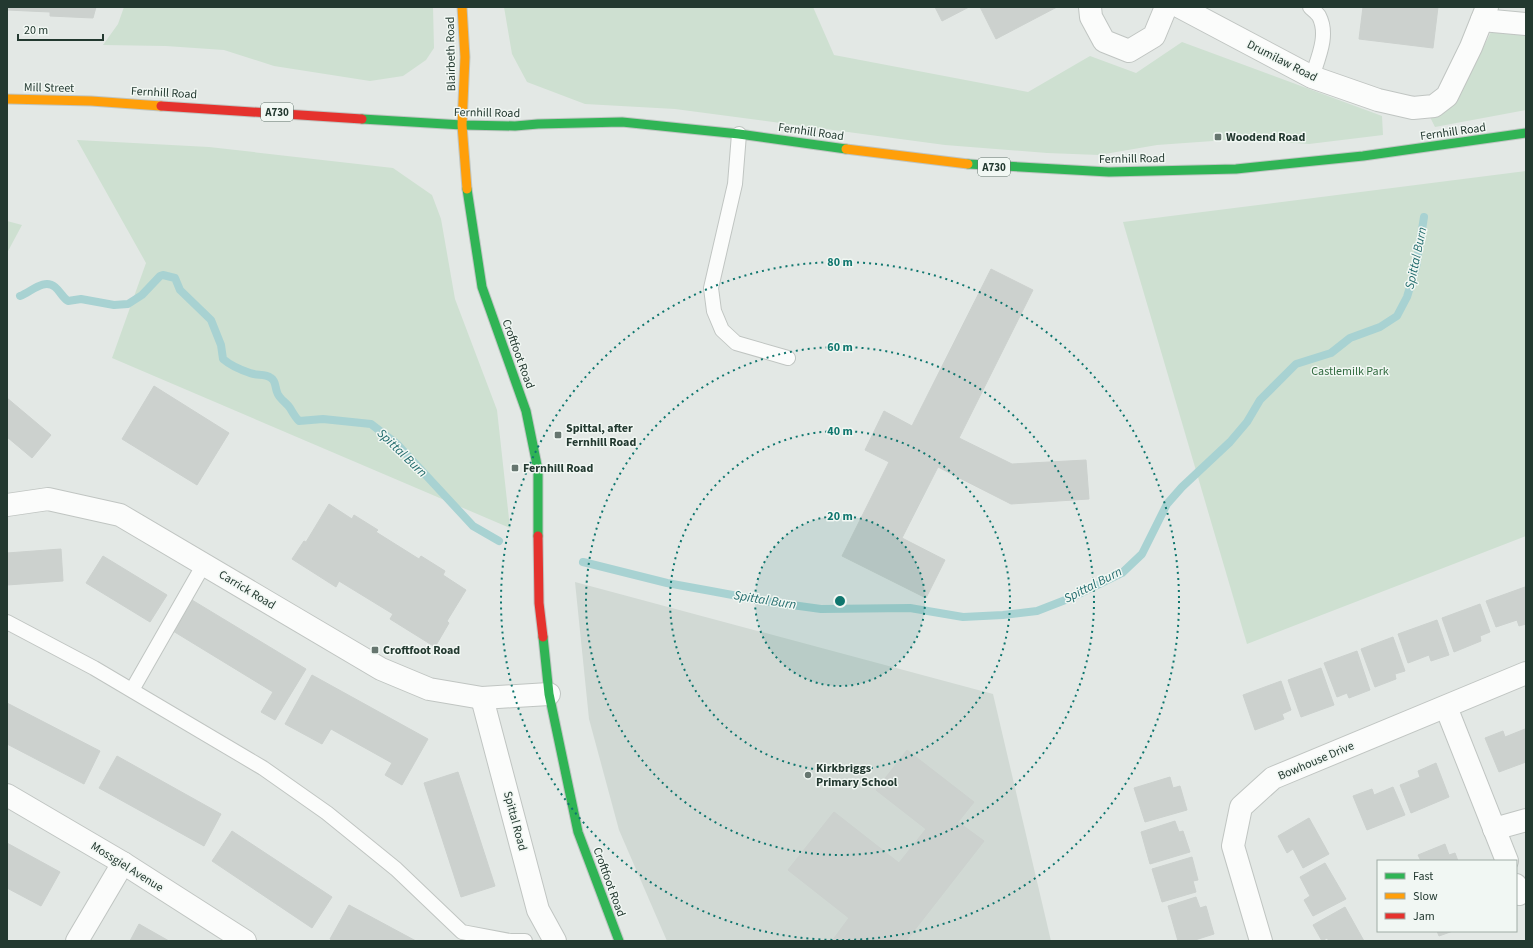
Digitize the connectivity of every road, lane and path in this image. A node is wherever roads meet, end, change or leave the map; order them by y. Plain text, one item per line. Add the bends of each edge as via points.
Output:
1 (462, 7) edge
2 (1090, 7) edge
3 (1166, 7) edge
4 (1180, 7) edge
5 (1310, 7) edge
6 (1485, 13) edge
7 (1526, 24) edge
8 (1312, 77) junction
9 (7, 99) edge
10 (91, 101) joint
11 (462, 125) junction
12 (1526, 133) edge
13 (739, 134) junction
14 (788, 358) dead end
15 (7, 505) edge
16 (204, 564) junction
17 (7, 622) edge
18 (1526, 673) edge
19 (132, 690) junction
20 (549, 694) junction
21 (482, 698) junction
22 (1446, 707) junction
23 (7, 795) edge
24 (1526, 820) edge
25 (1494, 829) junction
26 (1506, 860) edge
27 (123, 864) junction
28 (77, 941) edge
29 (245, 941) edge
30 (525, 941) edge
31 (555, 941) edge
32 (619, 941) edge
33 (1261, 941) edge

1 - 11 main road, Blairbeth Road via 465,56
2 - 3 street via 1091,17 1104,41 1129,51 1154,36
4 - 8 street, Drumilaw Road
5 - 8 lane via 1319,15 1323,33 1321,50
6 - 7 street
6 - 8 street, Drumilaw Road via 1447,96 1434,106 1413,108 1378,100
9 - 10 main road, Mill Street / A730
10 - 11 main road, Fernhill Road / A730
11 - 13 main road, Fernhill Road / A730 via 622,122
11 - 20 main road, Croftfoot Road via 468,199 482,287 526,411 538,470 539,603
12 - 13 main road, Fernhill Road / A730 via 1363,156 1243,168 1109,172 981,166
13 - 14 lane via 735,184 711,288 714,311 722,330 736,343
15 - 16 street, Carrick Road via 48,499 120,515
16 - 19 lane
16 - 21 street, Carrick Road via 381,669 429,689
17 - 19 lane
18 - 22 street, Bowhouse Drive
19 - 30 lane via 263,768 327,813 396,869 462,932
20 - 21 street, Carrick Road
20 - 32 main road, Croftfoot Road via 578,832
21 - 31 street, Spittal Road via 538,910
22 - 25 street
22 - 33 street, Bowhouse Drive via 1273,778 1242,807 1233,846
23 - 27 street, Mossgiel Avenue
24 - 25 street
25 - 26 street
27 - 28 street
27 - 29 street, Mossgiel Avenue

